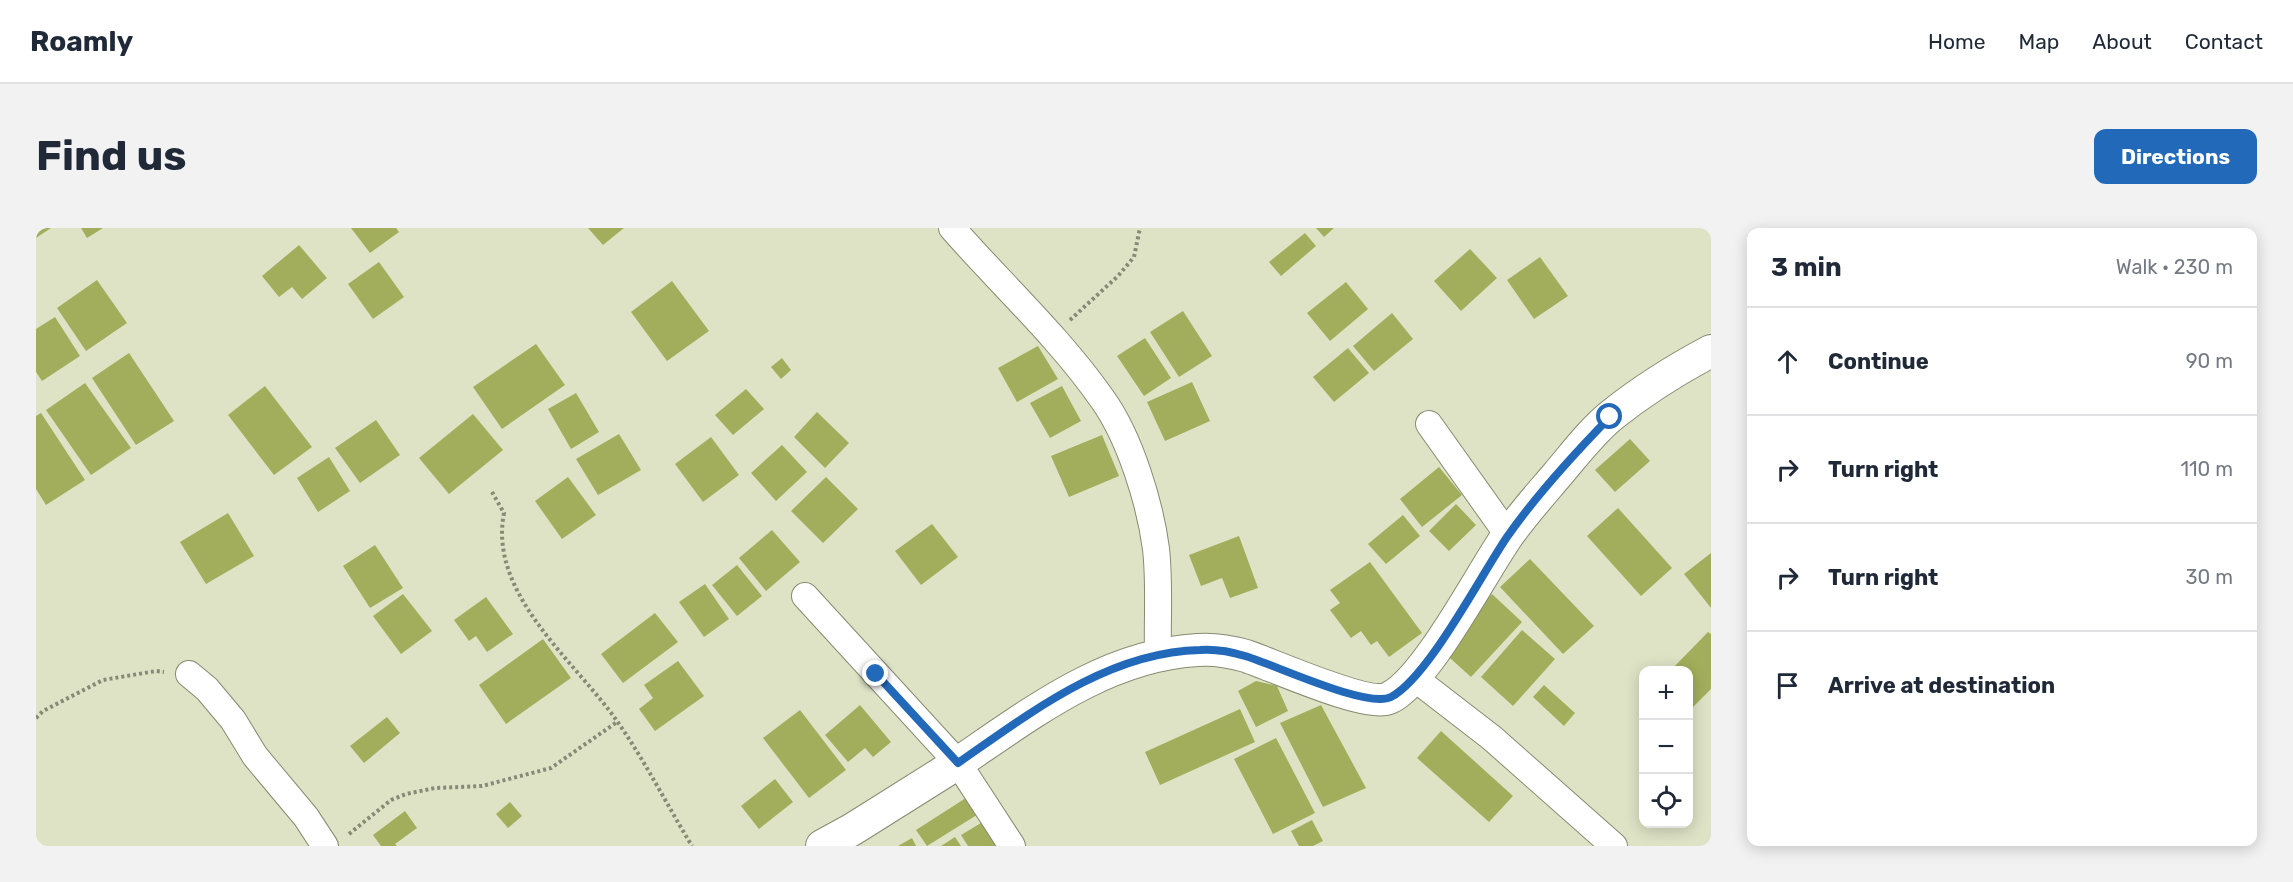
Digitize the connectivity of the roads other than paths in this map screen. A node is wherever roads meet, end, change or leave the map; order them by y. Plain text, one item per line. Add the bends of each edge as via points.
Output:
1 (952, 228) edge
2 (1711, 351) edge
3 (1429, 424) dead end
4 (1508, 535) junction
5 (805, 596) dead end
6 (1158, 655) junction
7 (189, 674) road end
8 (1413, 677) junction
9 (958, 763) junction
10 (334, 843) edge
11 (822, 846) edge
12 (1012, 846) edge
13 (1614, 846) edge

1 - 6 street via 1052,336 1104,401 1126,441 1141,482 1156,550
2 - 4 street via 1610,417
3 - 4 street
4 - 8 street via 1433,653
5 - 9 street
6 - 8 street via 1203,650 1244,656 1377,700 1393,696
6 - 9 street via 1078,685
7 - 10 street via 233,720 255,756 306,817
8 - 13 street via 1492,738
9 - 11 street
9 - 12 street

